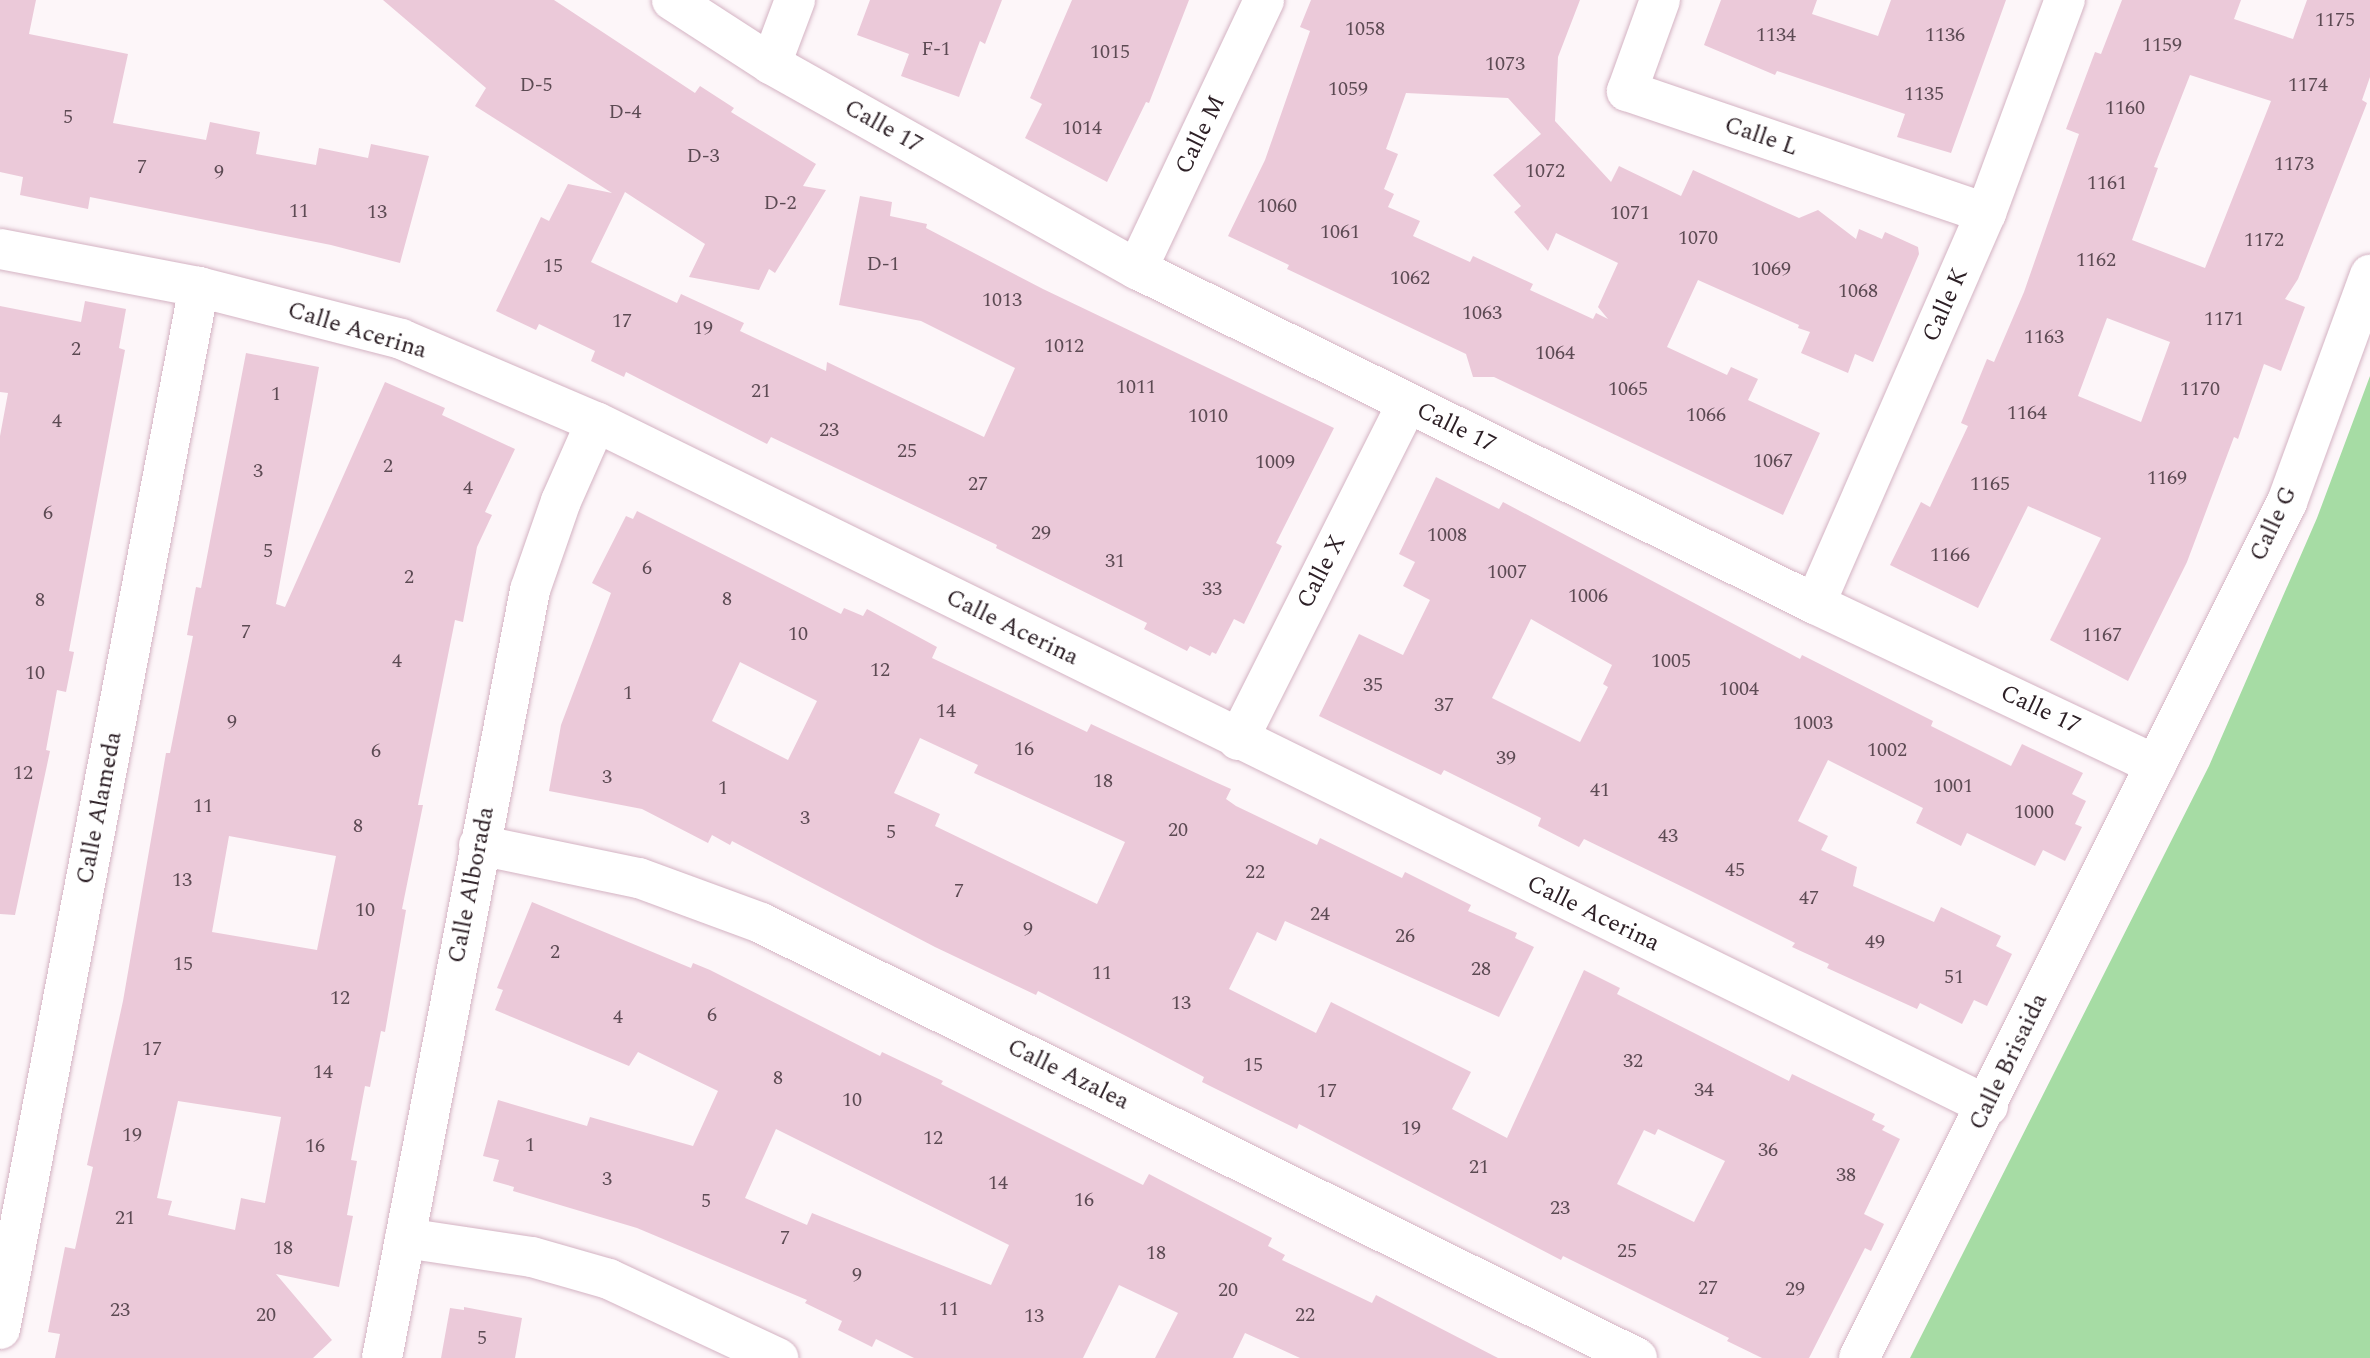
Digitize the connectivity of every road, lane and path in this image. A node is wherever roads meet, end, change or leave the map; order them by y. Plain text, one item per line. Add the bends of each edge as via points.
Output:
1 (672, 0) edge
2 (795, 0) edge
3 (1264, 0) edge
4 (1660, 0) edge
5 (2065, 0) edge
6 (771, 64) junction
7 (1986, 213) junction
8 (0, 249) edge
9 (1137, 269) junction
10 (2370, 275) edge
11 (199, 287) junction
12 (1407, 404) junction
13 (596, 422) junction
14 (1815, 604) junction
15 (1238, 740) junction
16 (2156, 765) junction
17 (479, 845) junction
18 (1988, 1106) junction
19 (405, 1238) junction
20 (0, 1329) edge
21 (382, 1358) edge
22 (778, 1358) edge
23 (1637, 1358) edge
24 (1859, 1358) edge

1 - 6 street, Calle 17
2 - 6 street
3 - 9 street, Calle M
4 - 7 street, Calle L via 1627,91
5 - 7 street, Calle K
6 - 9 street, Calle 17
7 - 14 street, Calle K
8 - 11 street, Calle Acerina
9 - 12 street, Calle 17
10 - 16 street, Calle G via 2287,502
11 - 13 street, Calle Acerina via 401,339
11 - 20 street, Calle Alameda
12 - 14 street, Calle 17
12 - 15 street, Calle X
13 - 15 street, Calle Acerina
13 - 17 street, Calle Alborada via 530,590
14 - 16 street, Calle 17
15 - 18 street, Calle Acerina
16 - 18 street, Calle Brisaida
17 - 19 street, Calle Alborada
17 - 23 street, Calle Azalea via 639,878 761,923
18 - 24 street, Calle Brisaida
19 - 21 street, Calle Alborada
19 - 22 street via 532,1257 609,1279

